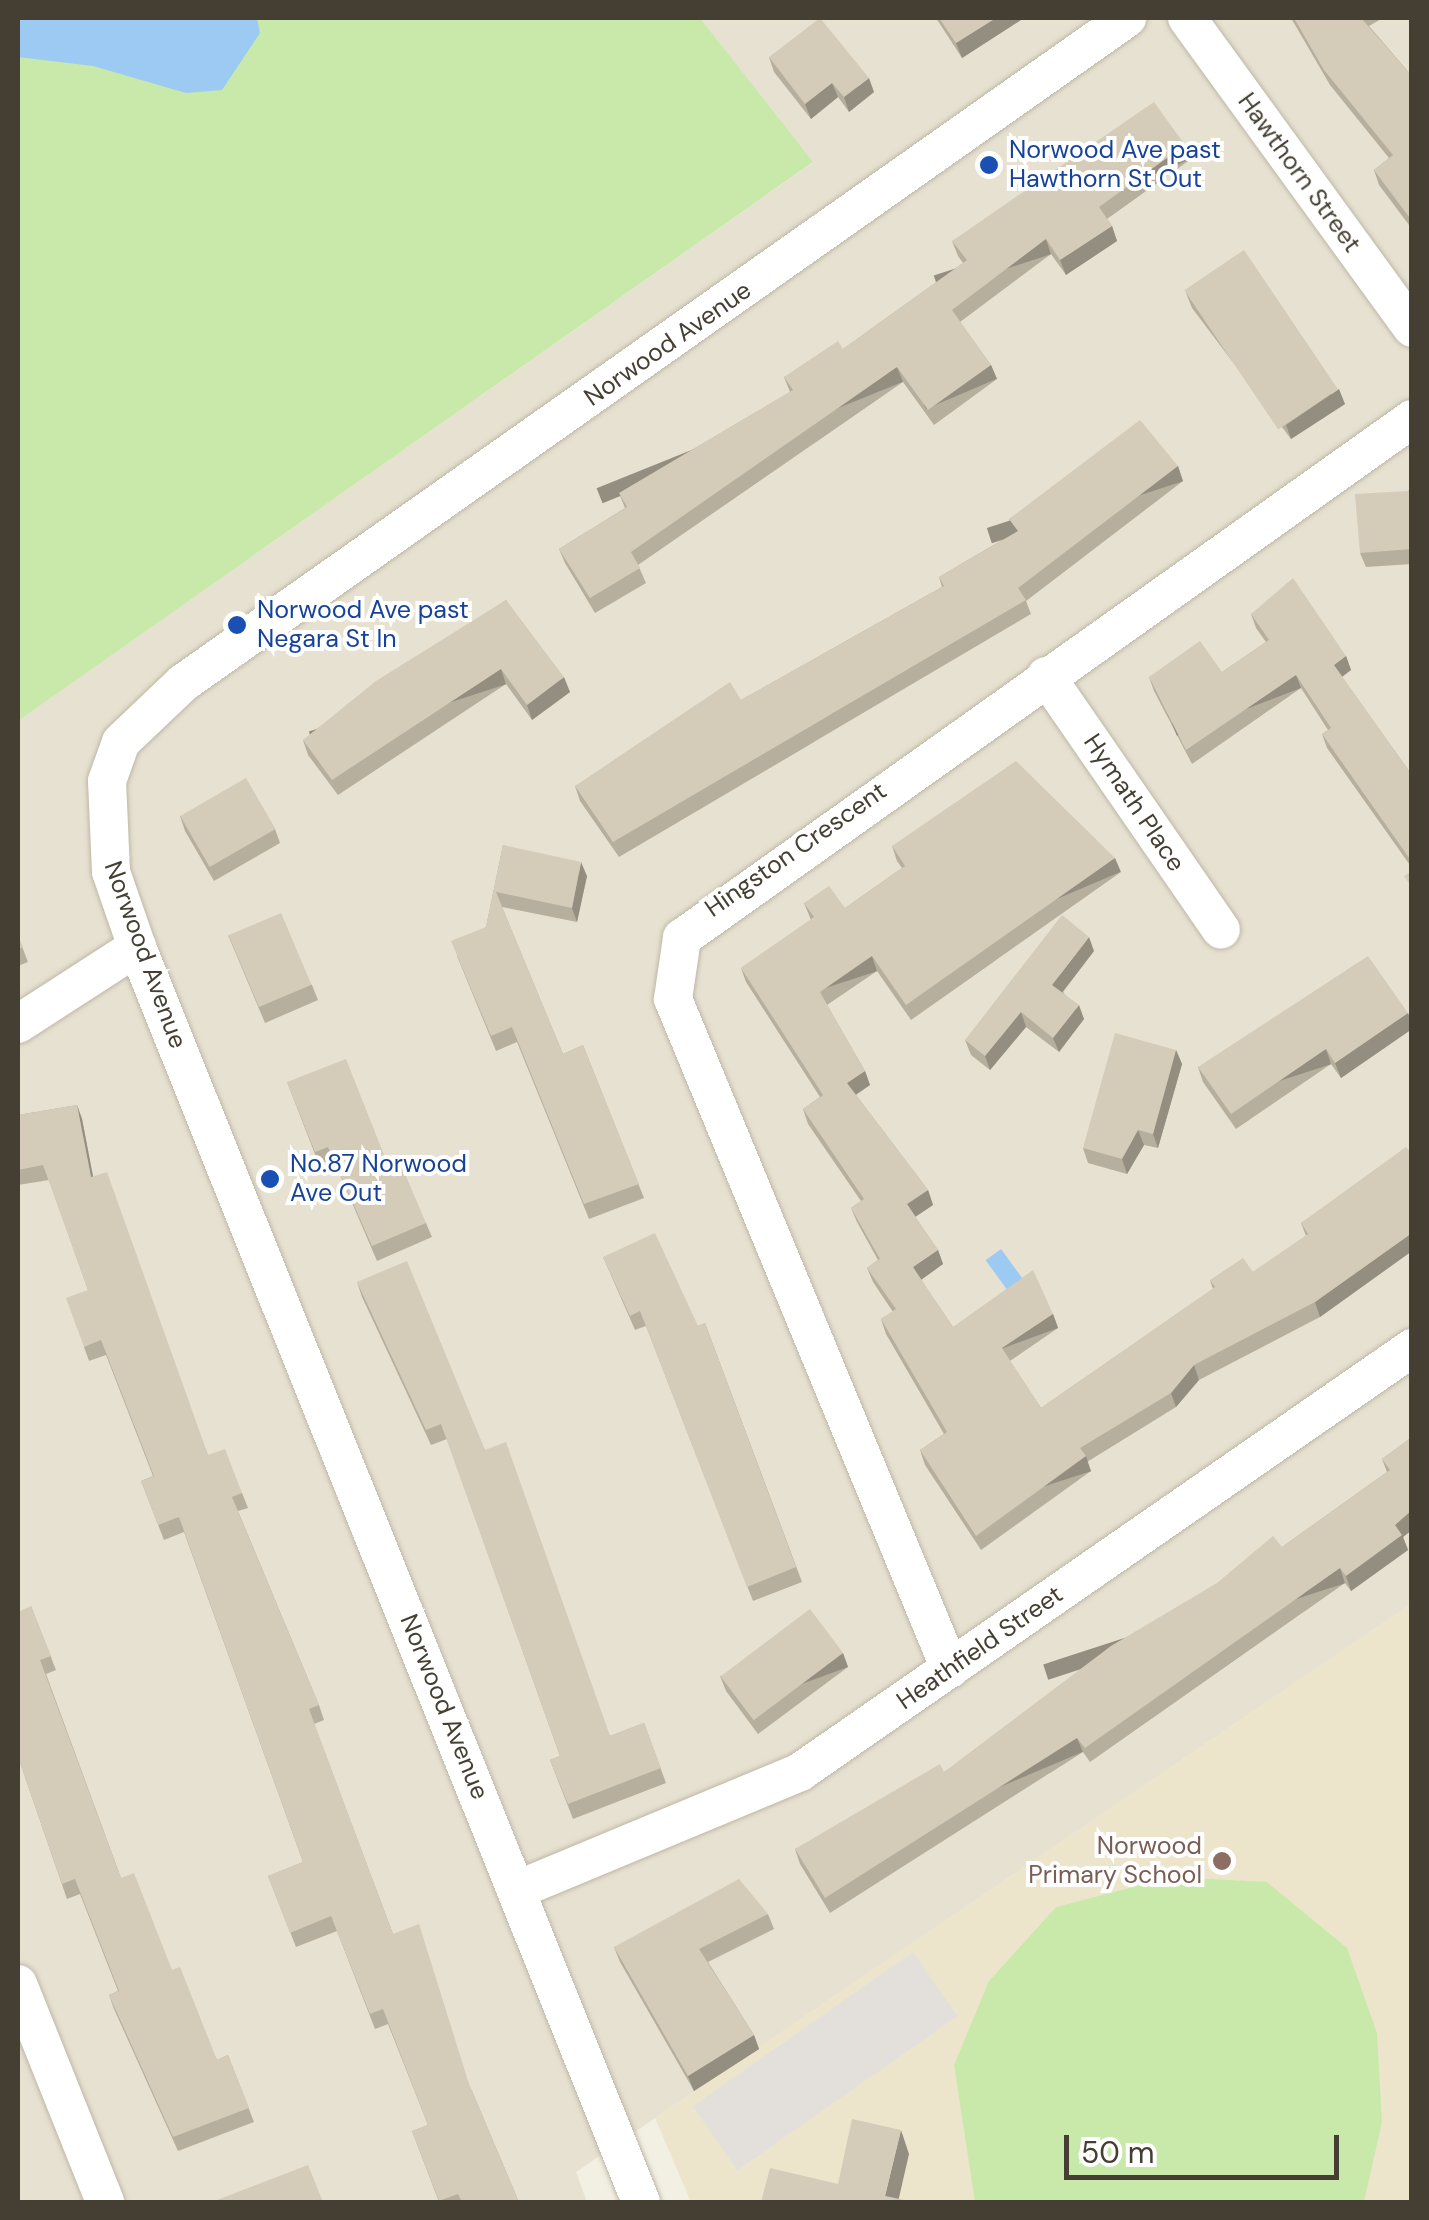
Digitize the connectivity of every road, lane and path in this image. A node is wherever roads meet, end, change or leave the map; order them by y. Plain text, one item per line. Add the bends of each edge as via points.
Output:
1 (1127, 18) edge
2 (1187, 18) edge
3 (1412, 328) edge
4 (1412, 419) edge
5 (1046, 676) junction
6 (1221, 930) dead end
7 (136, 947) junction
8 (18, 1024) edge
9 (1412, 1348) edge
10 (950, 1669) junction
11 (517, 1890) junction
12 (18, 1984) edge
13 (105, 2202) edge
14 (641, 2202) edge

1 - 7 street, Norwood Avenue via 149,712 121,742 103,825
2 - 3 street, Hawthorn Street
4 - 5 street, Hingston Crescent
5 - 6 street, Hymath Place
5 - 10 street, Hingston Crescent via 700,917 674,969 673,998
7 - 8 street
7 - 11 street, Norwood Avenue
9 - 10 street, Heathfield Street
10 - 11 street, Heathfield Street via 769,1788
11 - 14 street, Norwood Avenue
12 - 13 street

